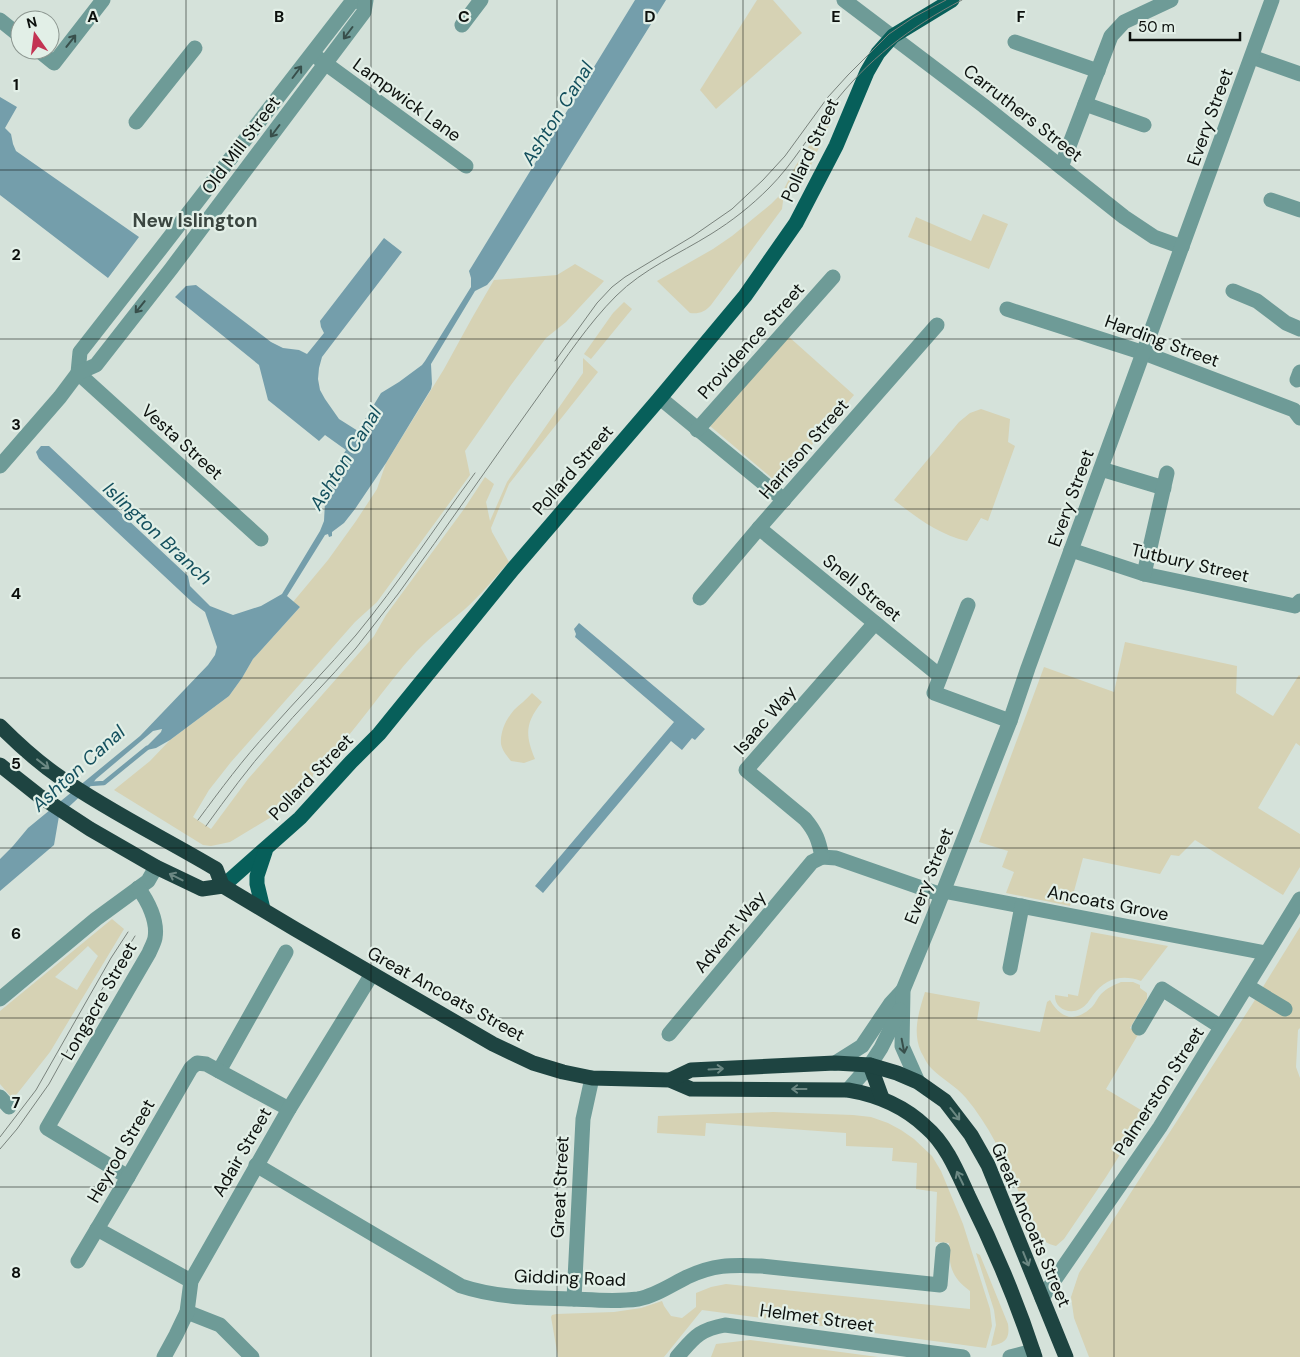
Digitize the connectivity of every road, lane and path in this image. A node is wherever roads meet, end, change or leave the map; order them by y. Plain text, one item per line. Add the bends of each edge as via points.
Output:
1 (103, 0) edge
2 (358, 0) edge
3 (366, 0) edge
4 (481, 0) edge
5 (844, 0) edge
6 (952, 0) edge
7 (1171, 0) edge
8 (1272, 0) edge
9 (0, 20) edge
10 (462, 25) dead end
11 (10, 28) edge
12 (893, 36) junction
13 (1015, 42) dead end
14 (195, 48) dead end
15 (312, 53) junction
16 (60, 55) edge
17 (1252, 57) junction
18 (325, 64) junction
19 (1098, 71) junction
20 (1300, 74) edge
21 (1085, 104) junction
22 (136, 122) dead end
23 (1144, 125) dead end
24 (466, 166) dead end
25 (1061, 167) junction
26 (1271, 200) dead end
27 (1300, 210) edge
28 (1182, 247) junction
29 (833, 276) dead end
30 (1233, 291) dead end
31 (1007, 309) dead end
32 (937, 325) dead end
33 (1300, 329) edge
34 (1144, 353) junction
35 (78, 373) junction
36 (660, 398) junction
37 (1300, 418) edge
38 (697, 430) junction
39 (0, 466) edge
40 (1101, 468) junction
41 (784, 500) junction
42 (759, 528) junction
43 (261, 539) dead end
44 (1071, 550) junction
45 (1144, 574) junction
46 (700, 598) dead end
47 (1300, 601) edge
48 (968, 605) dead end
49 (875, 623) junction
50 (940, 676) junction
51 (1010, 721) junction
52 (0, 726) edge
53 (0, 765) edge
54 (267, 848) junction
55 (822, 858) junction
56 (156, 867) junction
57 (223, 885) junction
58 (138, 888) junction
59 (943, 893) junction
60 (1300, 899) edge
61 (1022, 906) junction
62 (263, 909) junction
63 (286, 952) dead end
64 (1266, 953) junction
65 (1010, 968) dead end
66 (372, 974) junction
67 (1247, 986) junction
68 (902, 990) junction
69 (0, 1000) edge
70 (902, 1007) junction
71 (1285, 1009) dead end
72 (1221, 1027) junction
73 (1139, 1028) dead end
74 (669, 1034) dead end
75 (862, 1046) junction
76 (835, 1063) junction
77 (870, 1066) junction
78 (219, 1071) junction
79 (592, 1078) junction
80 (670, 1080) junction
81 (918, 1082) junction
82 (848, 1090) junction
83 (882, 1098) junction
84 (289, 1109) junction
85 (256, 1165) junction
86 (128, 1177) junction
87 (97, 1229) junction
88 (944, 1250) dead end
89 (78, 1261) dead end
90 (191, 1281) junction
91 (1042, 1298) junction
92 (574, 1299) junction
93 (187, 1312) junction
94 (1034, 1354) edge
95 (164, 1357) edge
96 (252, 1357) edge
97 (677, 1357) edge
98 (963, 1357) edge
99 (1010, 1357) edge
100 (1066, 1357) edge

16 -> 1 street
2 - 15 street, Old Mill Street via 351,3
3 -> 18 street, Old Mill Street via 364,12
4 - 10 street
5 - 12 street, Carruthers Street
6 - 12 main road, Pollard Street
7 - 19 street via 1124,22 1111,36
8 - 17 street, Every Street
9 - 11 street
12 - 25 street, Carruthers Street
12 - 36 main road, Pollard Street via 867,72 836,146 796,223 745,296
13 - 19 street
14 - 22 street
15 - 18 street, Lampwick Lane
35 -> 15 street, Old Mill Street via 80,352
17 - 20 street
17 - 28 street, Every Street
18 - 24 street, Lampwick Lane
18 -> 35 street, Old Mill Street via 96,365
19 - 21 street
21 - 23 street
21 - 25 street
25 - 28 street, Carruthers Street via 1154,237
26 - 27 street
28 - 34 street, Every Street
29 - 38 street, Providence Street
30 - 33 street via 1257,301 1286,323
31 - 34 street, Harding Street
32 - 41 street, Harrison Street
34 - 37 street, Harding Street via 1294,410
34 - 40 street, Every Street
35 - 39 street, Old Mill Street
35 - 43 street, Vesta Street
36 - 38 street
36 - 54 main road, Pollard Street via 503,581 379,734 300,818
38 - 41 street
40 - 44 street, Every Street
40 - 45 street via 1166,481
41 - 42 street, Harrison Street
42 - 46 street, Harrison Street
42 - 49 street, Snell Street
44 - 45 street, Tutbury Street
44 - 51 street, Every Street
45 - 47 street, Tutbury Street via 1295,606
48 - 50 street
49 - 50 street, Snell Street
49 - 55 street, Isaac Way via 746,770 814,828
50 - 51 street via 934,693
51 - 59 street, Every Street
52 -> 57 highway, Great Ancoats Street via 60,777 216,869
53 - 56 highway via 38,795
54 - 57 main road, Pollard Street
54 - 62 main road via 256,876
55 - 59 street via 836,858
55 - 74 street, Advent Way via 812,862
57 -> 56 highway via 202,889
56 - 58 street via 149,880
57 - 62 highway, Great Ancoats Street
58 - 69 street
58 - 86 street, Longacre Street via 146,898 152,916 154,943 47,1128
59 - 61 street, Ancoats Grove
59 - 68 street, Every Street
60 - 64 street, Palmerston Street
61 - 64 street, Ancoats Grove
61 - 65 street
62 - 66 highway, Great Ancoats Street
63 - 78 street
64 - 67 street, Palmerston Street
66 - 79 highway, Great Ancoats Street via 493,1044 533,1063
66 - 84 street, Adair Street
67 - 71 street
67 - 72 street, Palmerston Street
68 - 70 street, Every Street
68 - 75 street
70 - 77 street
70 -> 81 street, Every Street via 902,1046
72 - 73 street via 1162,989
72 - 91 street, Palmerston Street via 1160,1127
75 - 76 street
75 - 77 street
76 - 77 highway, Great Ancoats Street
80 -> 76 highway, Great Ancoats Street via 691,1070
77 - 81 highway, Great Ancoats Street
77 - 82 street
77 - 83 highway
78 - 84 street
78 - 86 street, Heyrod Street via 198,1063 191,1068
79 - 80 highway, Great Ancoats Street
79 - 92 street, Great Street via 582,1128
82 -> 80 highway, Great Ancoats Street via 691,1089
81 -> 91 highway, Great Ancoats Street via 945,1101 971,1135 988,1165
82 - 83 highway, Great Ancoats Street
94 -> 83 highway, Great Ancoats Street via 982,1222 941,1144 913,1116
84 - 85 street, Adair Street
85 - 90 street, Adair Street
85 - 92 street, Gidding Road via 461,1286 493,1294
86 - 87 street, Heyrod Street
87 - 89 street, Heyrod Street
87 - 90 street
88 - 92 street, Gidding Road via 947,1286 732,1265 697,1273 639,1299
90 - 93 street, Adair Street
91 - 100 highway, Great Ancoats Street
93 - 95 street, Adair Street
93 - 96 street via 220,1326
94 - 99 street
97 - 98 street, Helmet Street via 699,1333 725,1325

